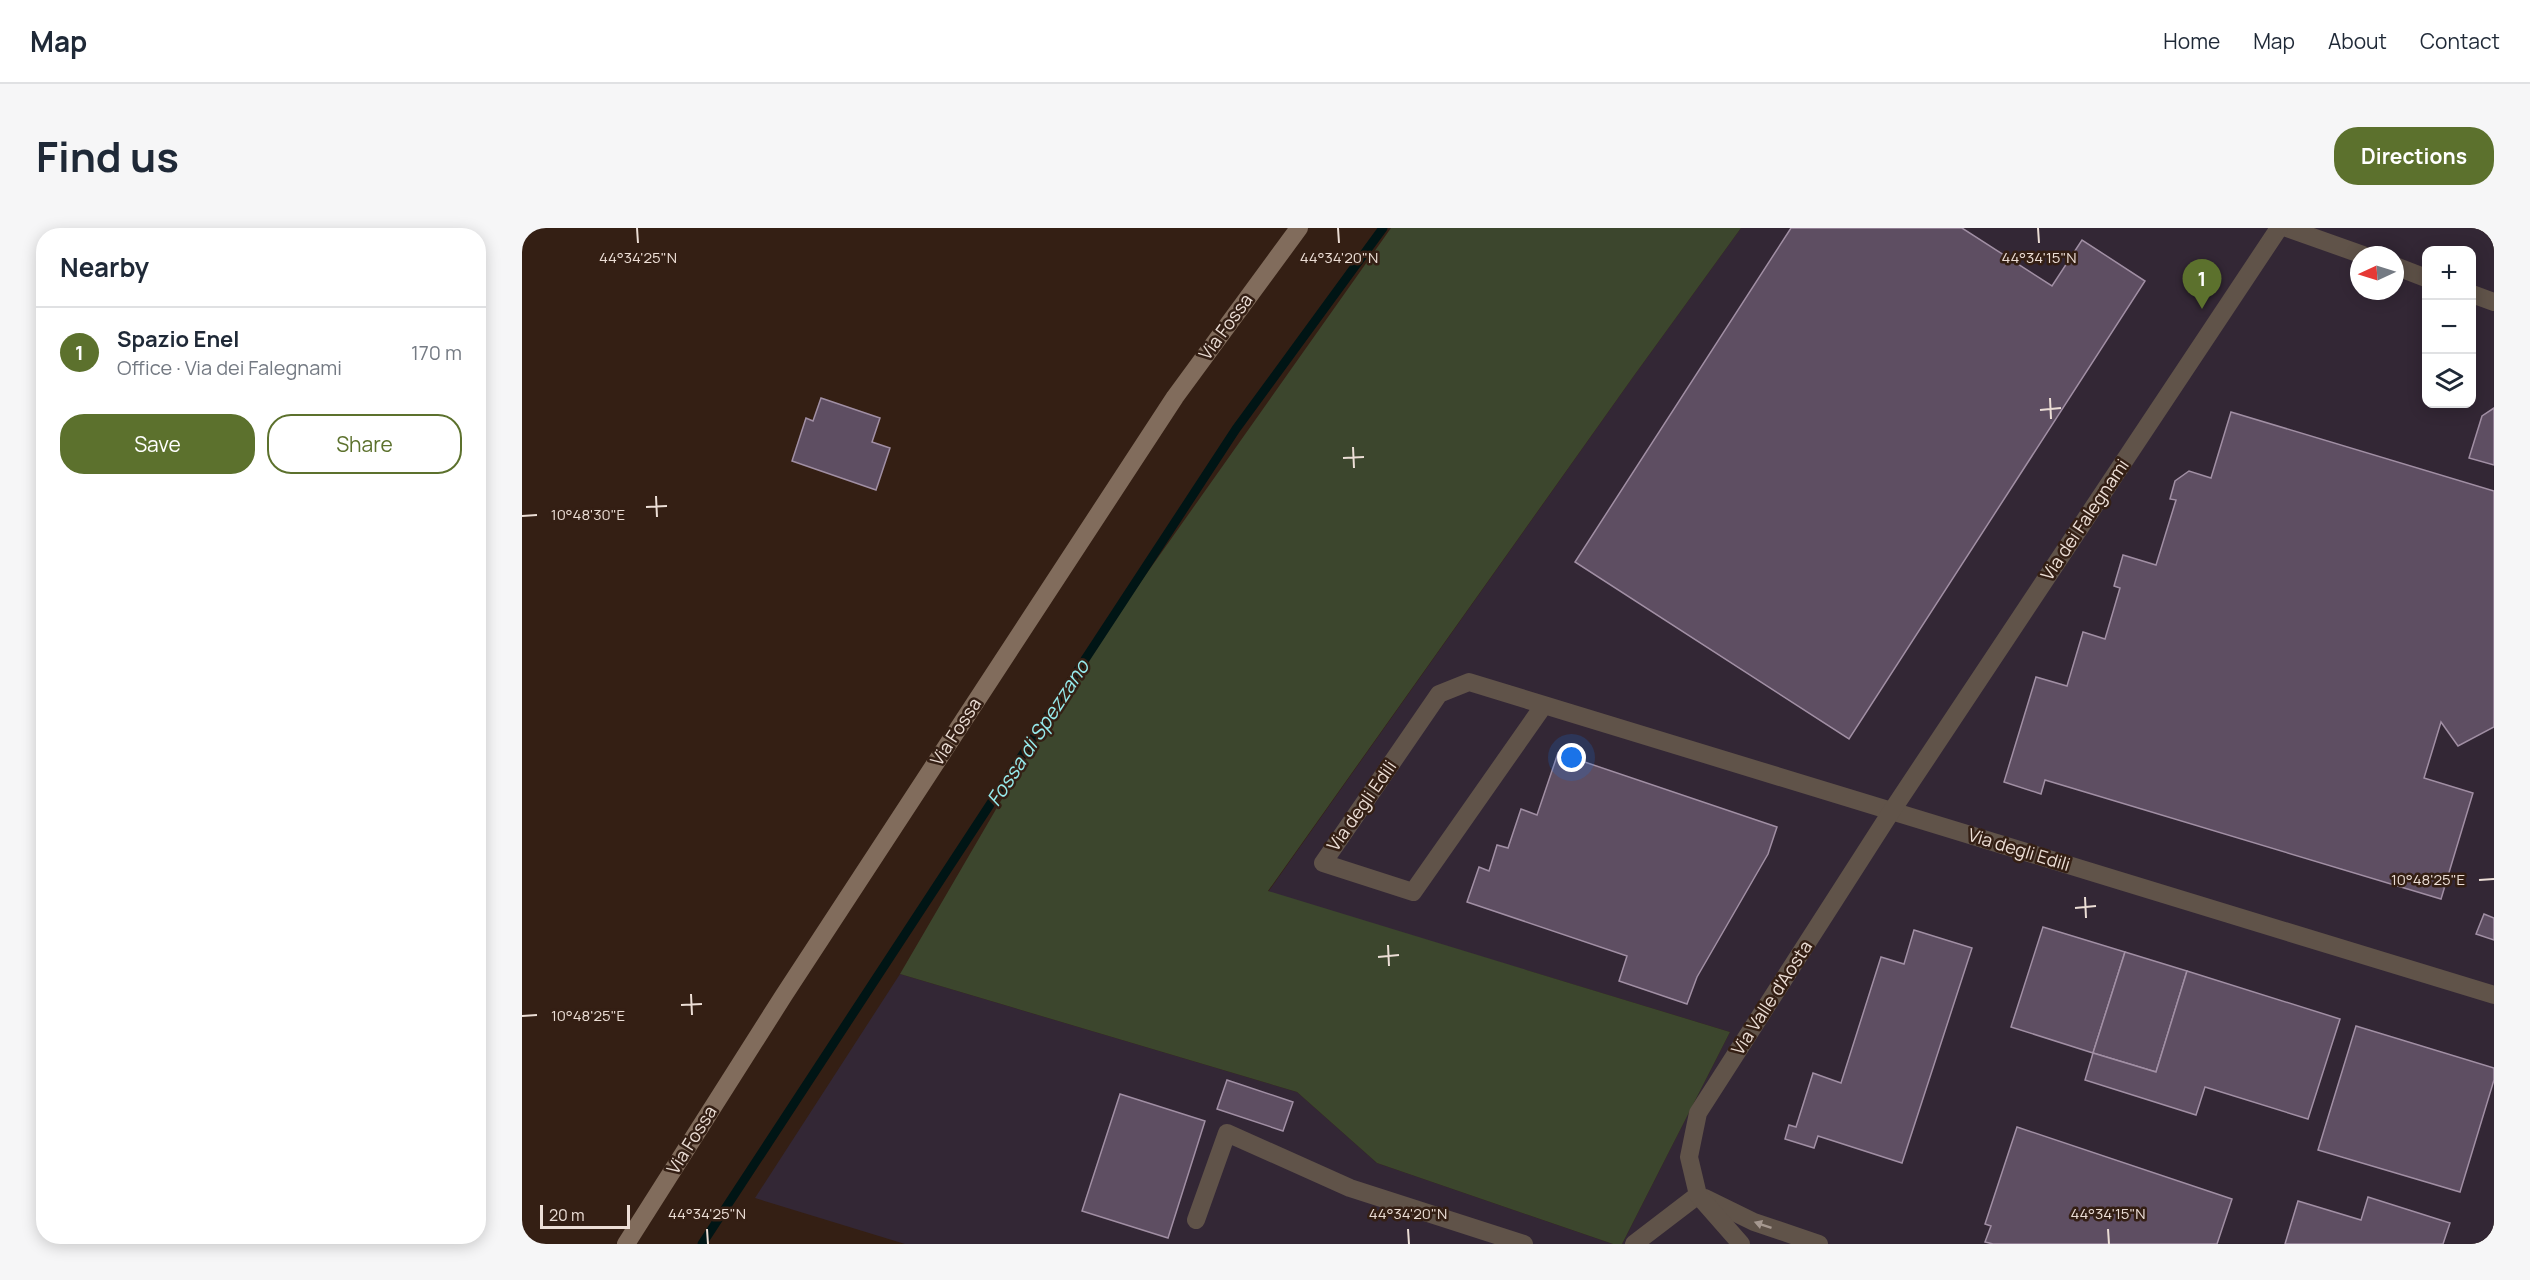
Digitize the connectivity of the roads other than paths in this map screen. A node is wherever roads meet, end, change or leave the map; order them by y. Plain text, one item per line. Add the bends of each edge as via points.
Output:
1 (1299, 228) edge
2 (2279, 228) edge
3 (2287, 228) edge
4 (2350, 250) edge
5 (2404, 269) edge
6 (2422, 276) edge
7 (2476, 295) edge
8 (2494, 302) edge
9 (1544, 705) junction
10 (1891, 812) junction
11 (2494, 995) edge
12 (1698, 1195) junction
13 (1196, 1220) dead end
14 (626, 1244) edge
15 (1524, 1244) edge
16 (1634, 1244) edge
17 (1742, 1244) edge
18 (1819, 1244) edge

1 - 14 street, Via Fossa via 1175,397
2 - 10 street, Via dei Falegnami
3 - 4 street
5 - 6 street
7 - 8 street
9 - 9 street, Via degli Edili via 1469,682 1439,694 1323,863 1413,892
9 - 10 street, Via degli Edili
10 - 11 street, Via degli Edili
10 - 12 street, Via Valle d'Aosta via 1698,1113 1689,1157
12 - 16 street
12 - 17 street, Via Valle d'Aosta
18 -> 12 street via 1754,1222
13 - 15 street via 1227,1133 1350,1188

